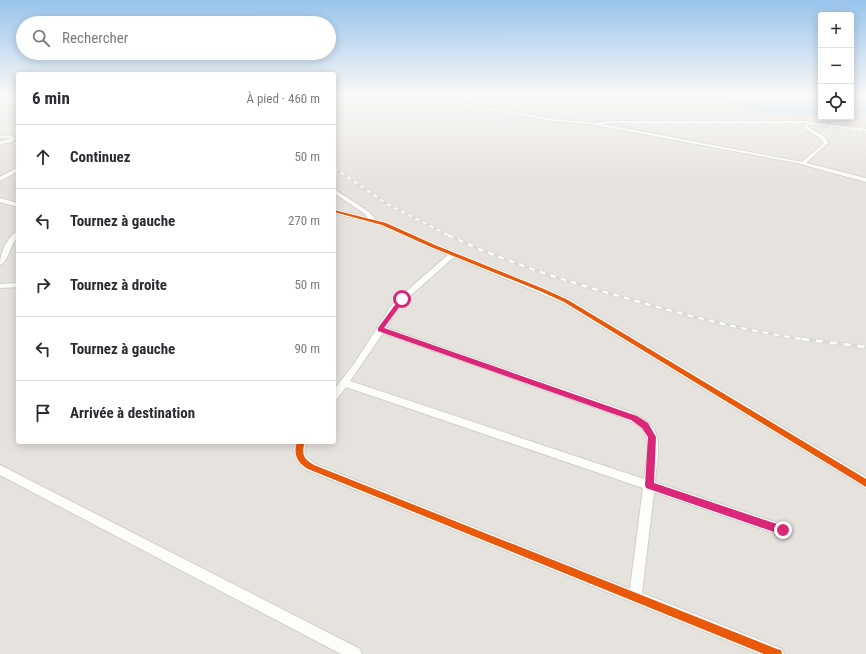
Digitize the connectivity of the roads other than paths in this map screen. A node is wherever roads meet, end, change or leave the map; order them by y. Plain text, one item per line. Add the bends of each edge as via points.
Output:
1 (601, 126) edge
2 (805, 126) edge
3 (833, 126) edge
4 (866, 130) edge
5 (16, 135) edge
6 (0, 137) edge
7 (11, 139) junction
8 (16, 142) edge
9 (0, 143) edge
10 (802, 163) junction
11 (16, 170) edge
12 (0, 179) edge
13 (866, 180) edge
14 (336, 192) edge
15 (0, 200) edge
16 (16, 204) edge
17 (336, 211) edge
18 (374, 220) junction
19 (16, 235) edge
20 (453, 254) junction
21 (0, 263) edge
22 (16, 285) edge
23 (0, 286) edge
24 (380, 329) junction
25 (345, 383) junction
26 (336, 394) edge
27 (300, 444) edge
28 (0, 470) edge
29 (866, 483) edge
30 (650, 485) junction
31 (783, 530) dead end
32 (635, 597) junction
33 (355, 654) edge
34 (777, 654) edge

1 - 10 street
2 - 10 street via 826,143
3 - 4 street
5 - 7 street
6 - 7 street
7 - 8 street
7 - 9 street
10 - 13 street
11 - 12 street
14 - 18 street
15 - 16 street
17 - 18 street
18 - 20 street
19 - 21 street via 8,243 5,257
20 - 24 street via 404,297
20 - 29 street via 577,307
22 - 23 street
24 - 25 street
24 - 30 street via 637,420 647,428 652,439
25 - 26 street
25 - 30 street
27 - 32 street via 299,456 311,467
28 - 33 street
30 - 31 street
30 - 32 street
32 - 34 street

